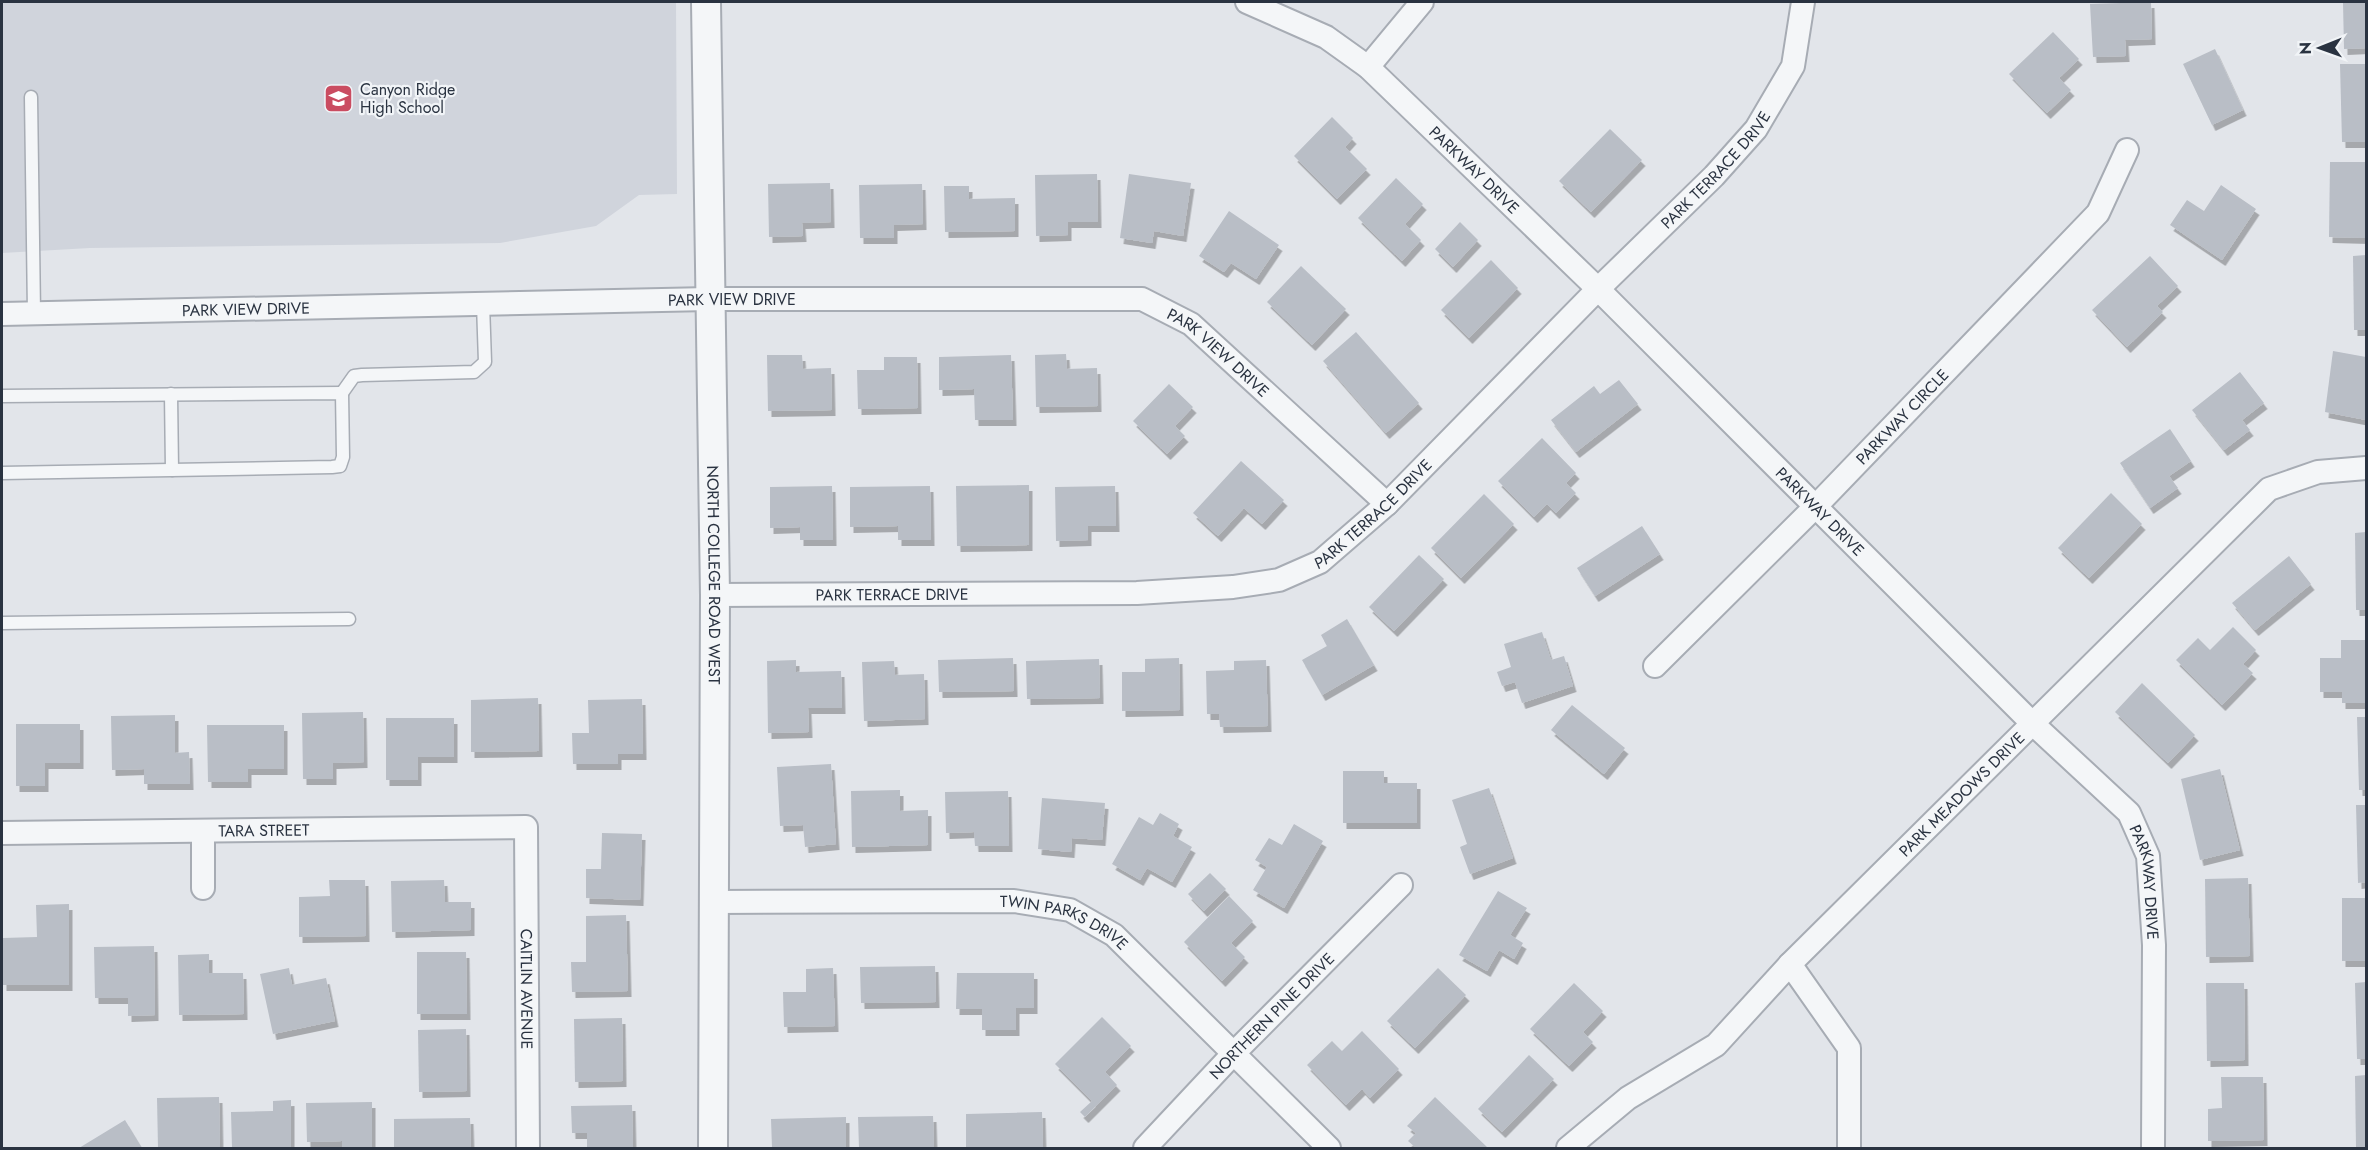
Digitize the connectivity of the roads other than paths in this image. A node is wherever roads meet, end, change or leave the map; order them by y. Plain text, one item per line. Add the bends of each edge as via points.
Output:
1 (706, 2) edge
2 (1247, 2) edge
3 (1422, 2) edge
4 (1803, 2) edge
5 (1368, 67) junction
6 (31, 98) dead end
7 (2127, 150) dead end
8 (1598, 289) junction
9 (709, 299) junction
10 (483, 303) junction
11 (34, 313) junction
12 (2, 314) edge
13 (342, 393) junction
14 (171, 394) junction
15 (2, 396) edge
16 (2367, 468) edge
17 (172, 470) junction
18 (2, 473) edge
19 (1387, 504) junction
20 (1816, 506) junction
21 (714, 595) junction
22 (349, 619) dead end
23 (2, 623) edge
24 (1655, 666) dead end
25 (2032, 723) junction
26 (526, 827) joint
27 (2, 833) edge
28 (203, 833) junction
29 (1401, 885) dead end
30 (203, 888) dead end
31 (715, 902) junction
32 (1790, 964) junction
33 (1234, 1053) junction
34 (528, 1149) edge
35 (713, 1149) edge
36 (1145, 1149) edge
37 (1329, 1149) edge
38 (1568, 1149) edge
39 (1849, 1149) edge
40 (2153, 1149) edge

1 - 9 street, NORTH COLLEGE ROAD WEST
2 - 5 street, PARKWAY DRIVE via 1326,37
3 - 5 street
4 - 8 street, PARK TERRACE DRIVE via 1792,66 1756,129 1714,176
5 - 8 street, PARKWAY DRIVE
6 - 11 lane
7 - 20 street, PARKWAY CIRCLE via 2098,213
8 - 19 street, PARK TERRACE DRIVE
8 - 20 street, PARKWAY DRIVE
9 - 10 street, PARK VIEW DRIVE
9 - 19 street, PARK VIEW DRIVE via 1142,299 1191,324
9 - 21 street, NORTH COLLEGE ROAD WEST
10 - 11 street, PARK VIEW DRIVE
10 - 13 lane via 482,367 474,372 354,376
11 - 12 street, PARK VIEW DRIVE
13 - 14 lane
13 - 17 lane via 340,466
14 - 15 lane
14 - 17 lane
16 - 25 street, PARK MEADOWS DRIVE via 2318,472 2269,489
17 - 18 lane
19 - 21 street, PARK TERRACE DRIVE via 1320,562 1279,580 1233,587 1137,593
20 - 24 street, PARKWAY CIRCLE
20 - 25 street, PARKWAY DRIVE
21 - 31 street, NORTH COLLEGE ROAD WEST
22 - 23 lane
25 - 32 street, PARK MEADOWS DRIVE
25 - 40 street, PARKWAY DRIVE via 2129,813 2148,856 2154,945
26 - 28 street, TARA STREET
26 - 34 street, CAITLIN AVENUE
27 - 28 street, TARA STREET
28 - 30 street
29 - 33 street, NORTHERN PINE DRIVE
31 - 33 street, TWIN PARKS DRIVE via 1014,901 1070,910 1114,935
31 - 35 street, NORTH COLLEGE ROAD WEST
32 - 38 street, PARK MEADOWS DRIVE via 1716,1045 1628,1098
32 - 39 street via 1849,1048
33 - 36 street, NORTHERN PINE DRIVE
33 - 37 street, TWIN PARKS DRIVE

